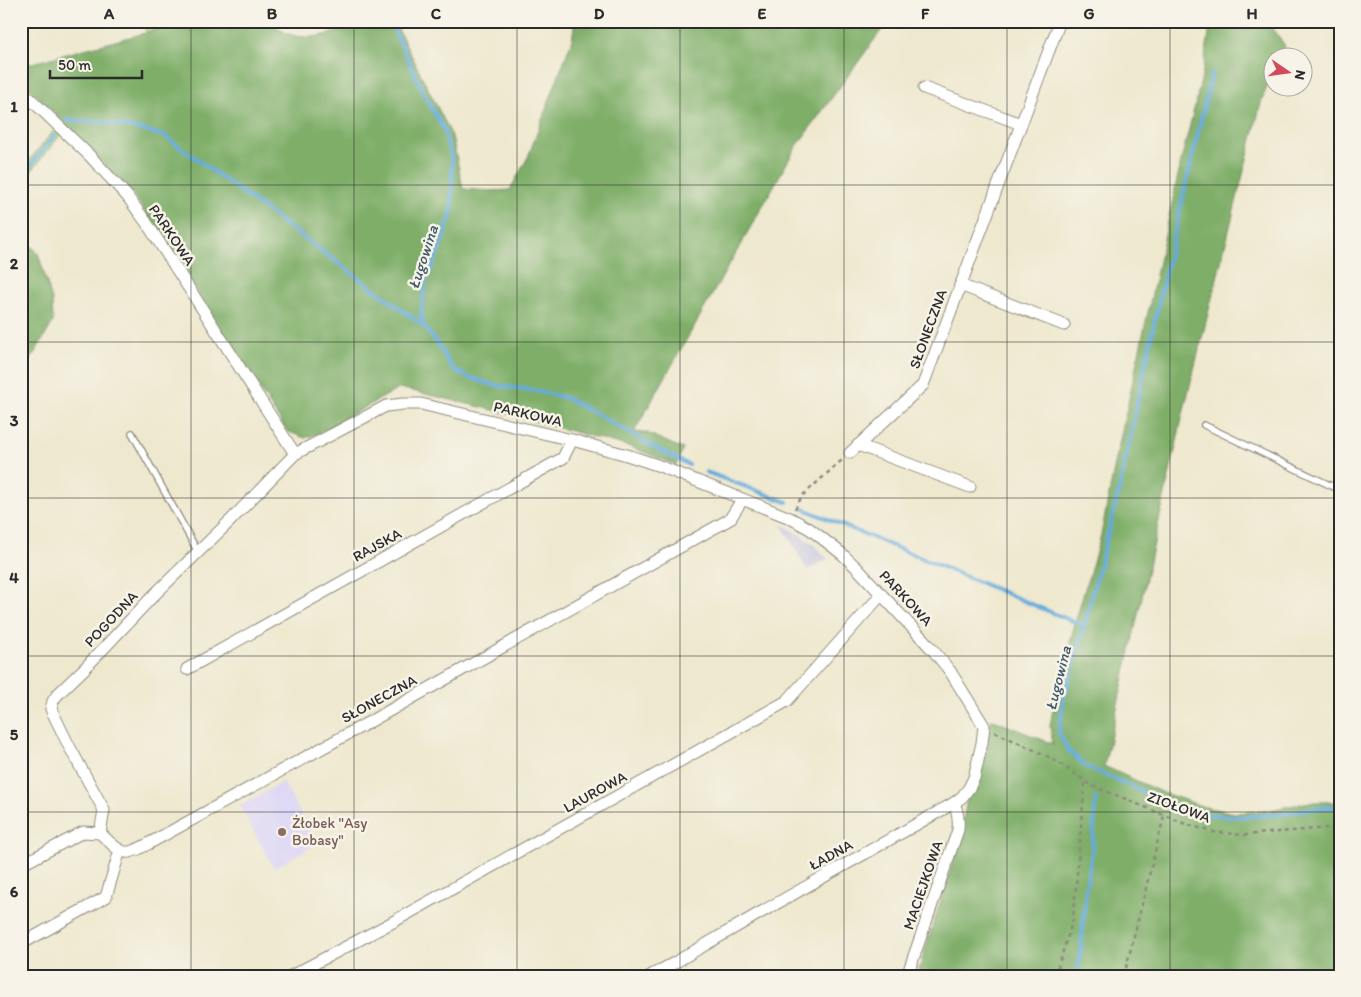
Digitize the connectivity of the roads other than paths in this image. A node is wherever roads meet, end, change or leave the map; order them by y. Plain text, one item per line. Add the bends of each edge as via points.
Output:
1 (1060, 21) edge
2 (924, 88) dead end
3 (21, 90) edge
4 (1021, 124) junction
5 (960, 285) junction
6 (1064, 325) dead end
7 (1204, 425) dead end
8 (132, 433) dead end
9 (572, 440) junction
10 (858, 445) junction
11 (850, 453) road end
12 (295, 454) junction
13 (970, 487) dead end
14 (1340, 490) edge
15 (742, 500) junction
16 (198, 552) junction
17 (881, 594) junction
18 (187, 669) dead end
19 (984, 726) joint
20 (954, 803) junction
21 (100, 832) junction
22 (120, 850) junction
23 (21, 865) edge
24 (21, 944) edge
25 (291, 976) edge
26 (650, 976) edge
27 (907, 976) edge

1 - 4 street, SŁONECZNA
2 - 4 street
3 - 12 street, PARKOWA via 127,196
4 - 5 street, SŁONECZNA
5 - 6 street, SŁONECZNA
5 - 10 street, SŁONECZNA via 923,385
7 - 14 lane
8 - 16 lane
9 - 12 street, PARKOWA via 421,404 403,404 386,406
9 - 15 street, PARKOWA via 627,455
9 - 18 street, RAJSKA via 563,458
10 - 11 street, SŁONECZNA
10 - 13 street
12 - 16 street, POGODNA
15 - 17 street, PARKOWA via 790,518 810,530 841,553
15 - 22 street, SŁONECZNA via 730,519 398,706 148,844 131,852
16 - 21 street, POGODNA via 52,701 51,709 104,810
17 - 19 street, PARKOWA via 944,664
17 - 25 street, LAUROWA via 787,701
19 - 20 street, ŁADNA via 974,778
20 - 26 street, ŁADNA
20 - 27 street, MACIEJKOWA via 958,830
21 - 22 street
21 - 23 street via 83,832
22 - 24 street via 106,897

